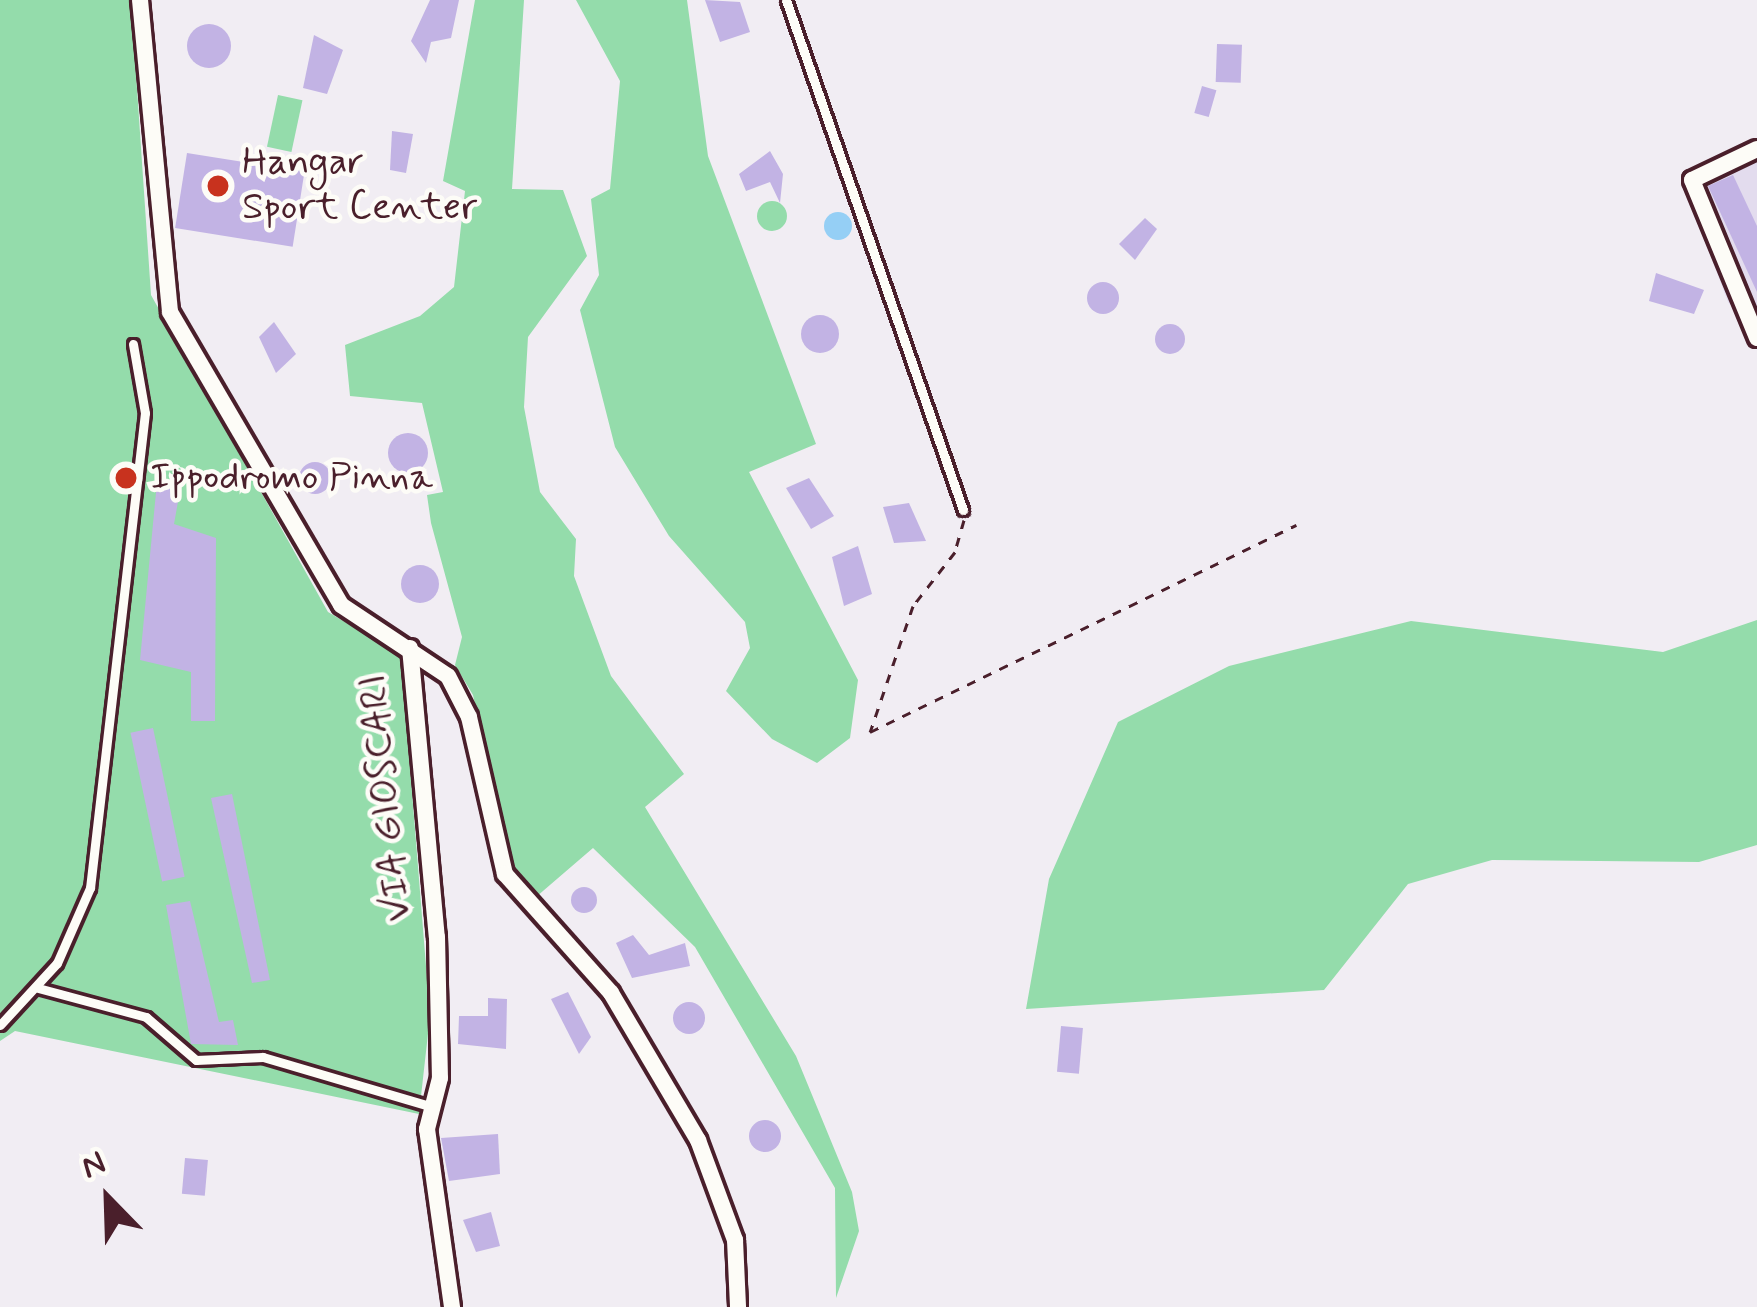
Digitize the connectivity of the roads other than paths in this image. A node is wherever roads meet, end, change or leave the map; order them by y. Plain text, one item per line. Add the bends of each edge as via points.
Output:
1 (140, 0) edge
2 (787, 0) edge
3 (1757, 149) edge
4 (1757, 338) edge
5 (133, 344) dead end
6 (963, 510) road end
7 (410, 648) junction
8 (38, 988) junction
9 (0, 1025) edge
10 (429, 1106) junction
11 (452, 1307) edge
12 (738, 1307) edge

1 - 7 street, VIA GIOSCARI via 170,312 324,584
2 - 6 lane
3 - 4 street via 1693,180
5 - 8 lane via 145,413 90,888
7 - 10 street, VIA GIOSCARI via 437,937 440,1078
7 - 12 street via 448,676 469,717 505,874 611,993 680,1103 723,1197
8 - 9 lane
8 - 10 lane via 133,1011 196,1060 263,1057
10 - 11 street, VIA GIOSCARI

